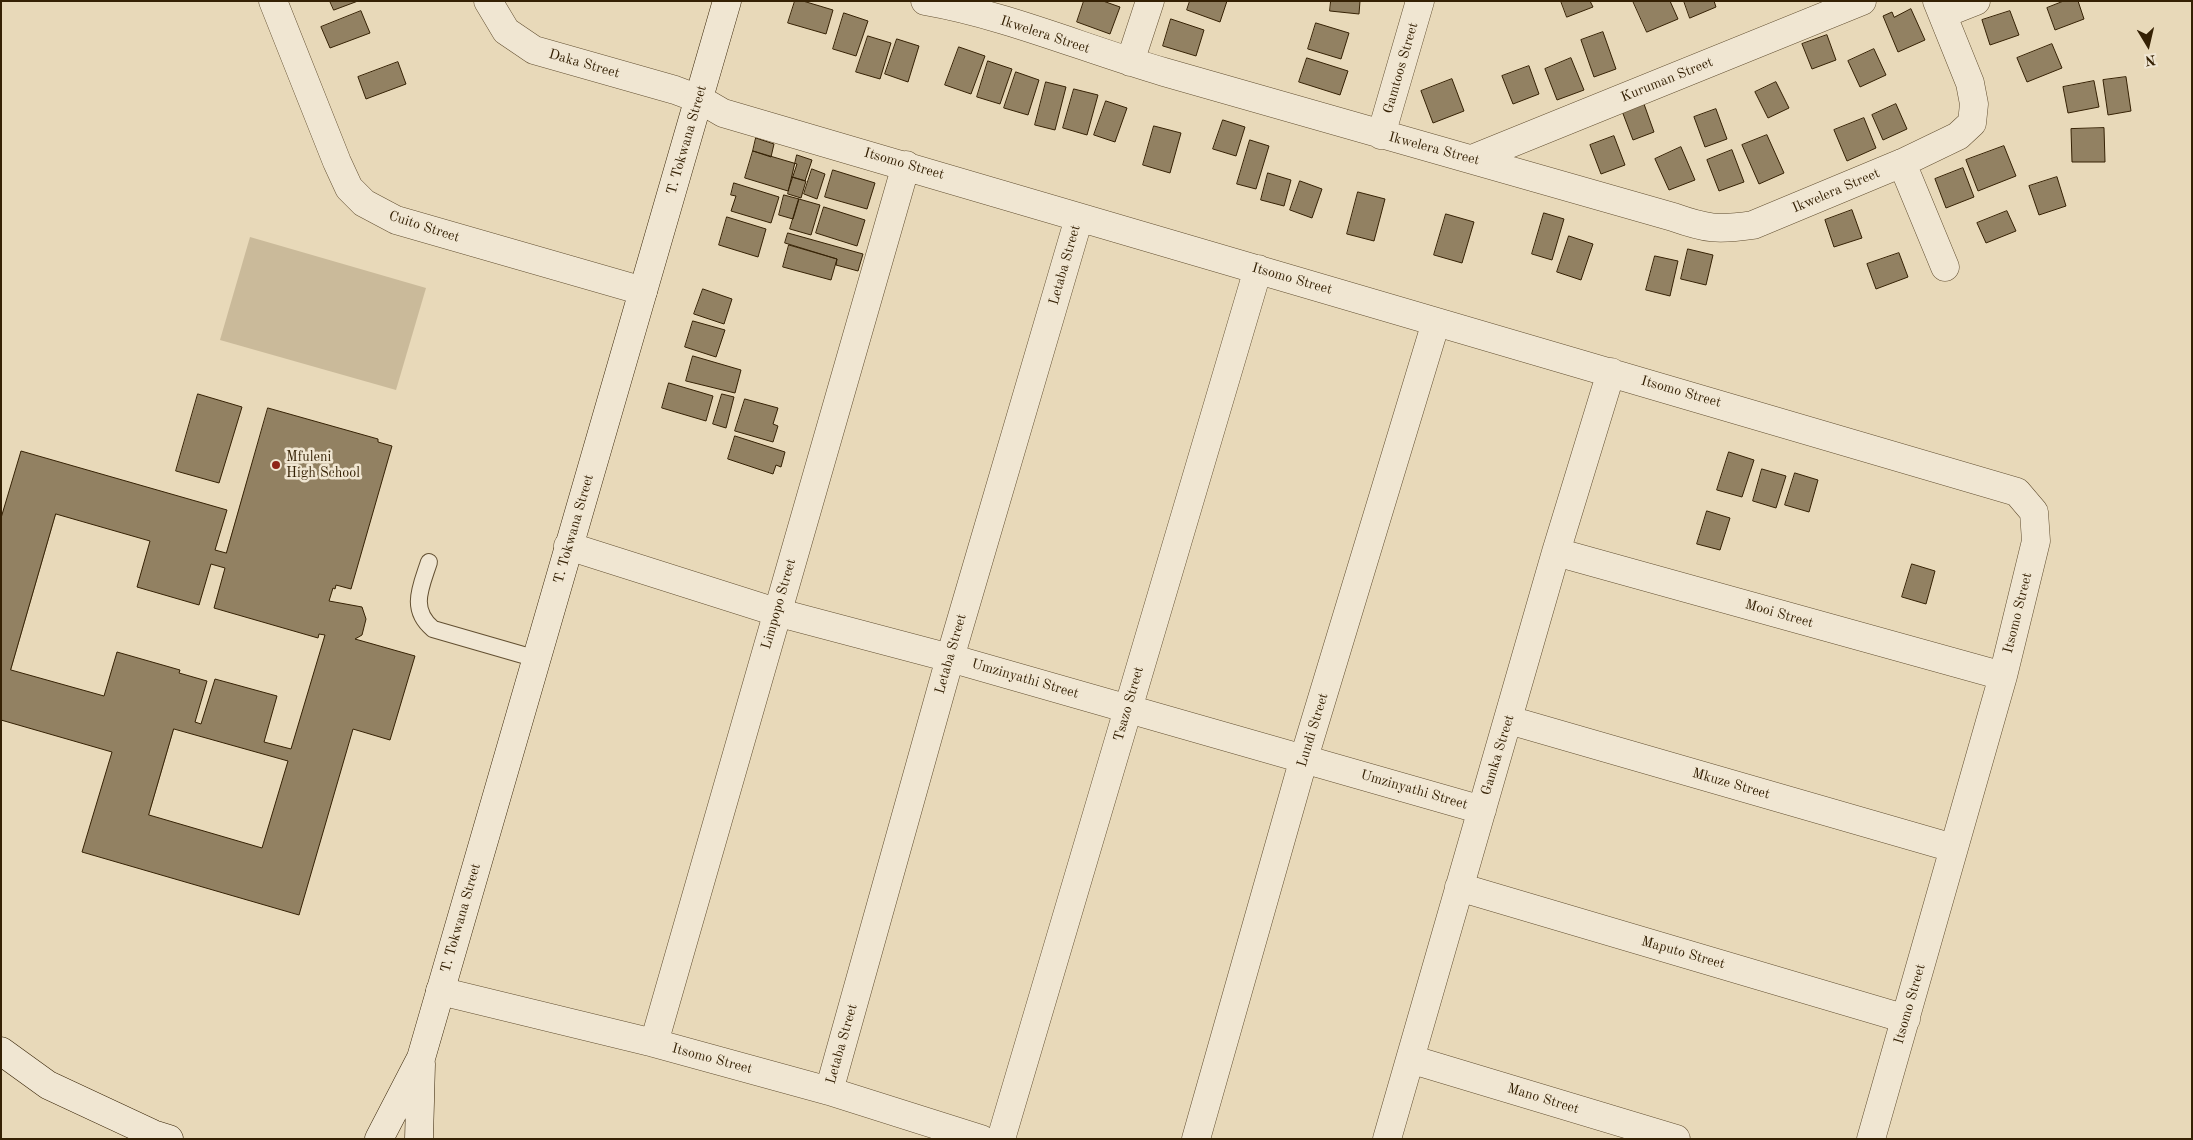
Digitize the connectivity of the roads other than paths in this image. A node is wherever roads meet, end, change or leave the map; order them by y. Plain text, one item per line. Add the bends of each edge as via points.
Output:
1 (273, 1) edge
2 (488, 1) edge
3 (727, 1) edge
4 (924, 1) edge
5 (1150, 1) edge
6 (1420, 1) edge
7 (1862, 1) edge
8 (1976, 1) edge
9 (962, 4) edge
10 (1940, 8) edge
11 (1130, 62) junction
12 (699, 99) junction
13 (1381, 135) junction
14 (1472, 159) junction
15 (1902, 163) junction
16 (906, 165) junction
17 (1079, 218) junction
18 (1945, 267) dead end
19 (1258, 269) junction
20 (643, 291) junction
21 (1436, 322) junction
22 (1611, 372) junction
23 (568, 546) junction
24 (1556, 552) junction
25 (429, 562) dead end
26 (776, 612) junction
27 (950, 658) junction
28 (537, 659) junction
29 (2003, 676) junction
30 (1127, 708) junction
31 (1509, 720) junction
32 (1304, 758) junction
33 (1482, 810) junction
34 (1953, 848) junction
35 (1459, 887) junction
36 (440, 991) junction
37 (1906, 1019) junction
38 (654, 1044) junction
39 (1, 1051) edge
40 (421, 1058) junction
41 (1410, 1059) junction
42 (829, 1091) junction
43 (169, 1139) edge
44 (379, 1139) edge
45 (419, 1139) edge
46 (981, 1139) edge
47 (1001, 1139) edge
48 (1196, 1139) edge
49 (1387, 1139) edge
50 (1676, 1139) edge
51 (1871, 1139) edge

1 - 20 street, Cuito Street via 337,162 349,188 364,203 396,220
2 - 12 street, Daka Street via 506,31 534,50
3 - 12 street, T. Tokwana Street
4 - 9 street, Ikwelera Street
5 - 11 street
6 - 13 street, Gamtoos Street
7 - 14 street, Kuruman Street
8 - 10 street, Ikwelera Street
9 - 11 street, Ikwelera Street
10 - 15 street, Ikwelera Street via 1970,83 1974,104 1972,123 1958,136
11 - 13 street, Ikwelera Street
12 - 16 street, Itsomo Street via 729,114
12 - 20 street, T. Tokwana Street
13 - 14 street, Ikwelera Street
14 - 15 street, Ikwelera Street via 1702,228 1726,229 1753,225
15 - 18 street
16 - 17 street, Itsomo Street
16 - 26 street, Limpopo Street
17 - 19 street, Itsomo Street
17 - 27 street, Letaba Street
19 - 21 street, Itsomo Street
19 - 30 street, Tsazo Street
20 - 23 street, T. Tokwana Street
21 - 22 street, Itsomo Street
21 - 32 street, Lundi Street
22 - 24 street, Gamka Street
22 - 29 street, Itsomo Street via 2017,492 2034,512 2036,541
23 - 26 street, Umzinyathi Street
23 - 28 street, T. Tokwana Street
24 - 29 street, Mooi Street
24 - 31 street, Gamka Street
25 - 28 lane via 418,605 421,615 433,629
26 - 27 street, Umzinyathi Street
26 - 38 street, Limpopo Street
27 - 30 street, Umzinyathi Street
27 - 42 street, Letaba Street
28 - 36 street, T. Tokwana Street
29 - 34 street, Itsomo Street
30 - 32 street, Umzinyathi Street
30 - 47 street, Tsazo Street
31 - 33 street, Gamka Street
31 - 34 street, Mkuze Street
32 - 33 street, Umzinyathi Street
32 - 48 street, Lundi Street
33 - 35 street, Gamka Street
34 - 37 street, Itsomo Street
35 - 37 street, Maputo Street
35 - 41 street, Gamka Street
36 - 38 street, Itsomo Street
36 - 40 street, T. Tokwana Street
37 - 51 street, Itsomo Street
38 - 42 street, Itsomo Street
39 - 43 street via 48,1085
40 - 44 street, T. Tokwana Street
40 - 45 street, T. Tokwana Street
41 - 49 street, Gamka Street
41 - 50 street, Mano Street
42 - 46 street, Itsomo Street

